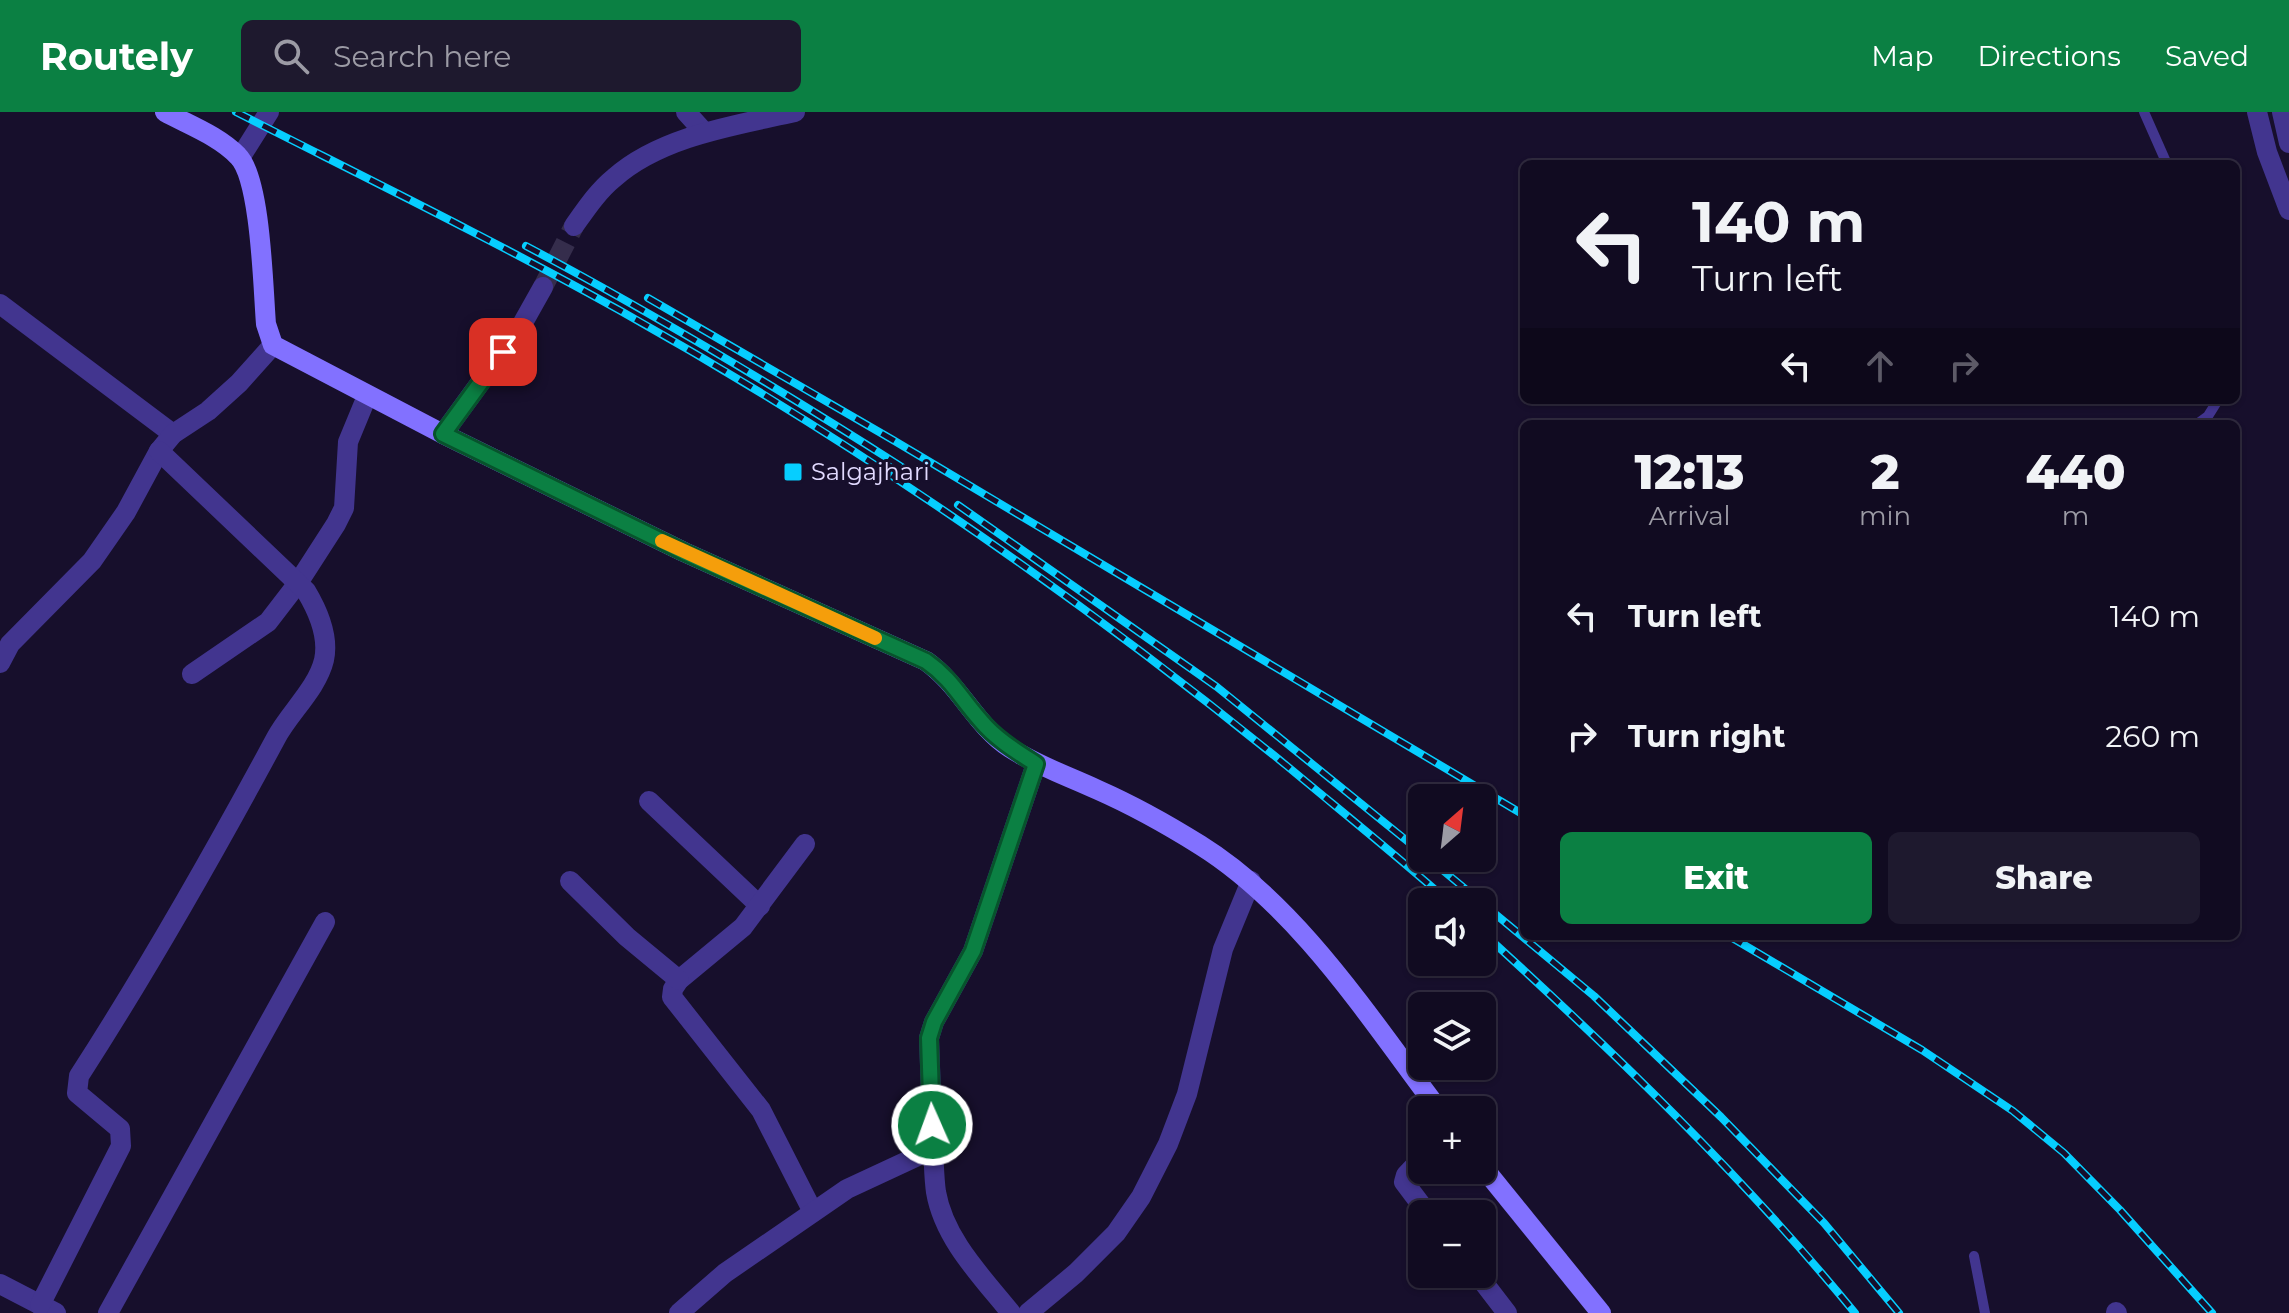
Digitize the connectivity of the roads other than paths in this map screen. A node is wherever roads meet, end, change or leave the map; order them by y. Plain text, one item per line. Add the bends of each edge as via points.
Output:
1 (165, 112) edge
2 (269, 112) edge
3 (686, 112) edge
4 (795, 112) edge
5 (2144, 112) edge
6 (2257, 112) edge
7 (2282, 112) edge
8 (704, 132) junction
9 (2289, 143) edge
10 (240, 158) junction
11 (2165, 160) edge
12 (2289, 210) edge
13 (574, 226) tunnel mouth
14 (543, 287) tunnel mouth
15 (0, 304) edge
16 (273, 345) junction
17 (367, 396) junction
18 (2216, 404) edge
19 (2202, 420) edge
20 (173, 434) junction
21 (443, 434) junction
22 (159, 451) junction
23 (298, 583) junction
24 (0, 663) edge
25 (192, 674) dead end
26 (1036, 764) junction
27 (649, 801) dead end
28 (805, 844) dead end
29 (570, 881) dead end
30 (1251, 881) junction
31 (760, 906) junction
32 (325, 922) dead end
33 (679, 980) junction
34 (1428, 1096) edge
35 (933, 1149) junction
36 (1408, 1173) edge
37 (1496, 1184) edge
38 (1418, 1200) edge
39 (813, 1212) junction
40 (1974, 1256) dead end
41 (0, 1284) edge
42 (1488, 1288) edge
43 (48, 1309) edge
44 (108, 1313) edge
45 (679, 1313) edge
46 (1011, 1313) edge
47 (1028, 1313) edge
48 (1507, 1313) edge
49 (1599, 1313) edge
50 (1985, 1313) edge

1 - 10 main road via 219,140
2 - 10 street
3 - 8 street
4 - 8 street
5 - 11 lane
6 - 12 street
7 - 9 street
8 - 13 street via 615,176
10 - 16 main road via 252,182 266,324
14 - 21 street
15 - 20 street
16 - 17 main road
16 - 20 street via 208,411
17 - 21 main road
17 - 23 street via 348,442 344,508
18 - 19 lane
20 - 22 street
21 - 26 main road via 684,552 926,661 945,674 1007,746
22 - 23 street
22 - 24 street via 92,561 10,644
23 - 25 street via 268,622
23 - 43 street via 317,609 324,660 179,915 79,1076 77,1093 120,1129 121,1146
26 - 30 main road via 1157,821
26 - 35 street via 973,951 929,1038
27 - 31 street
28 - 31 street
29 - 33 street
30 - 34 main road via 1322,958
30 - 47 street via 1223,949 1187,1094 1141,1197 1116,1233
31 - 33 street via 743,927
32 - 44 street
33 - 39 street via 672,997 761,1110
35 - 39 street via 860,1182
35 - 46 street via 944,1220
36 - 38 street via 1404,1182
37 - 49 main road
39 - 45 street via 725,1273
40 - 50 lane
41 - 43 street
42 - 48 street

